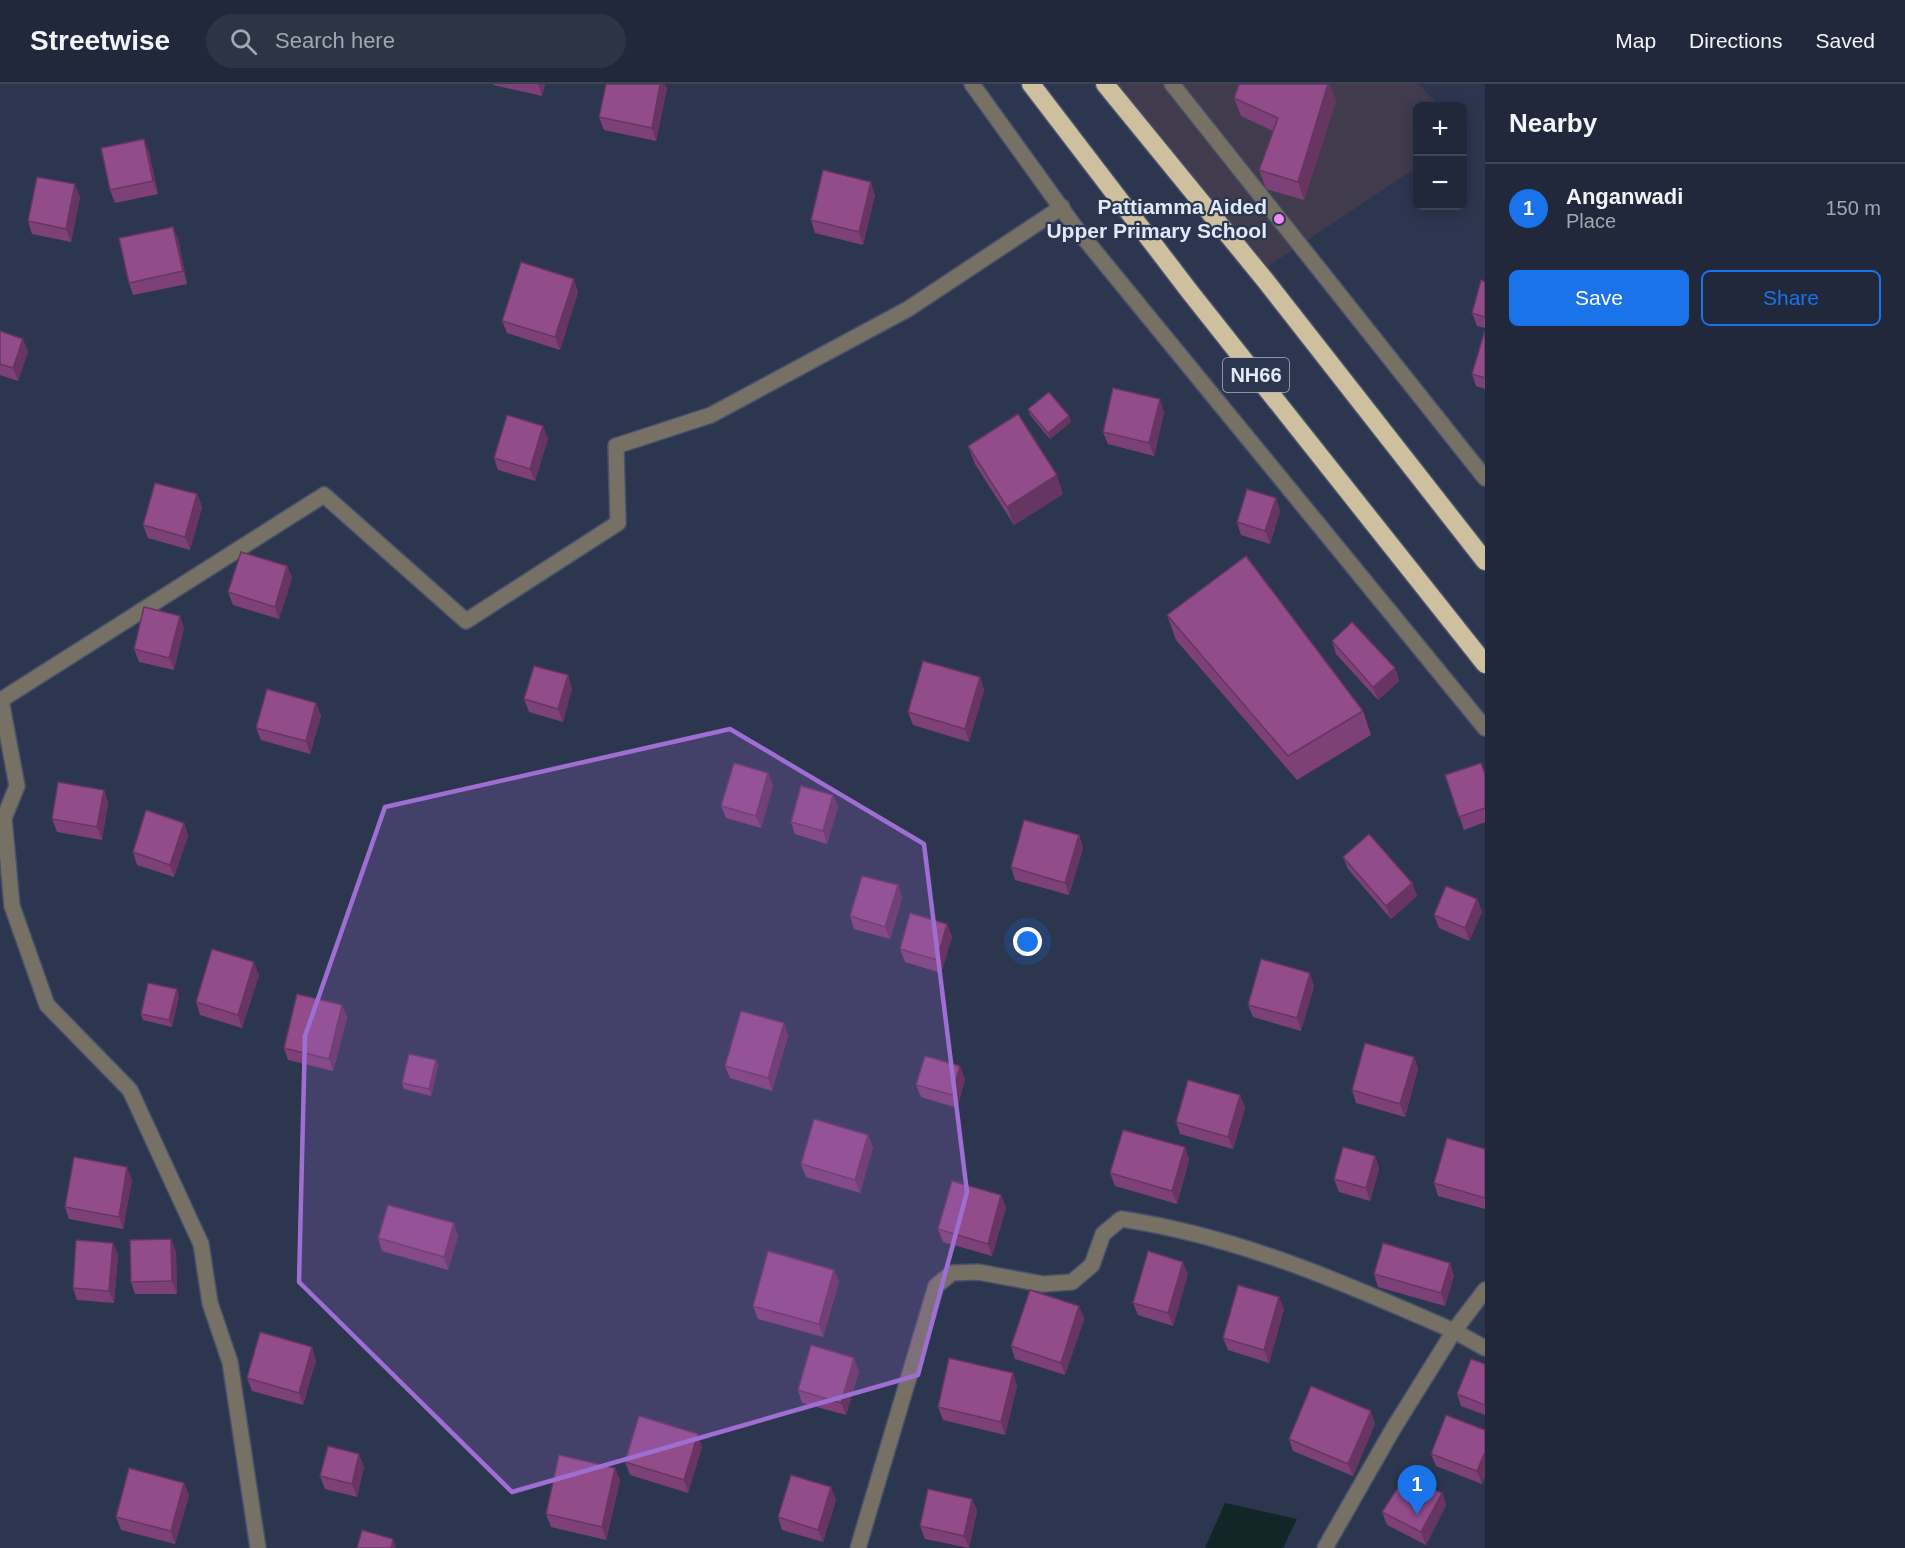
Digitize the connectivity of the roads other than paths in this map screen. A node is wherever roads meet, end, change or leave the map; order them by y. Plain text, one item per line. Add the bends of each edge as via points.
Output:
1 (972, 84) edge
2 (1031, 84) edge
3 (1106, 84) edge
4 (1172, 84) edge
5 (1062, 207) junction
6 (1485, 478) edge
7 (1485, 561) edge
8 (1485, 664) edge
9 (1485, 728) edge
10 (1485, 1290) edge
11 (1454, 1331) junction
12 (1485, 1348) edge
13 (258, 1548) edge
14 (858, 1548) edge
15 (1325, 1548) edge

1 - 5 street
2 - 8 highway, NH66 via 1190,292
3 - 7 highway, NH66
4 - 6 street
5 - 9 street
5 - 13 street via 908,309 711,415 616,446 618,523 466,621 324,495 1,700 17,786 4,818 12,906 47,1005 130,1090 201,1244 210,1303 230,1362
10 - 11 street
11 - 12 street
11 - 14 street via 1245,1246 1121,1219 1103,1234 1092,1265 1072,1282 1043,1284 978,1272 952,1273 936,1286
11 - 15 street

